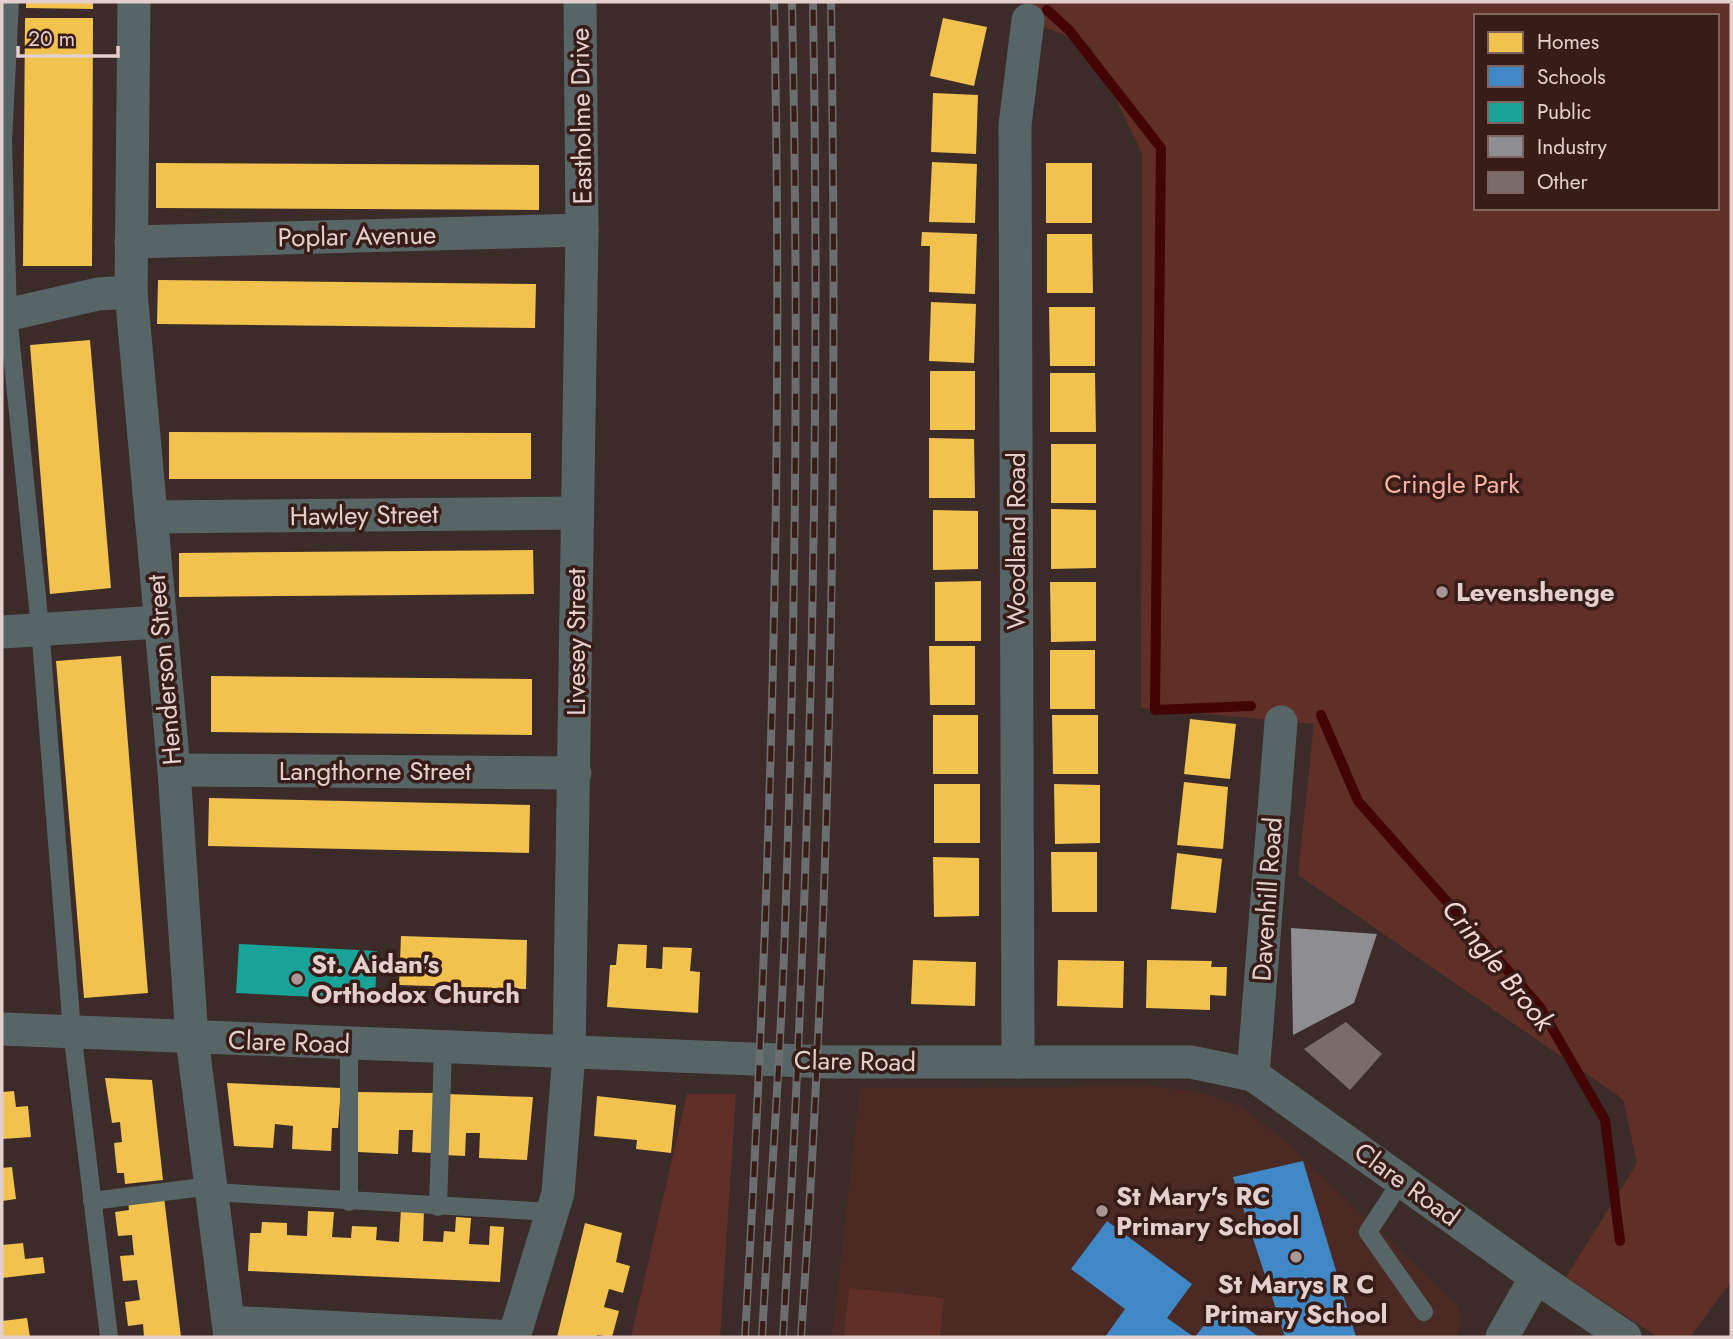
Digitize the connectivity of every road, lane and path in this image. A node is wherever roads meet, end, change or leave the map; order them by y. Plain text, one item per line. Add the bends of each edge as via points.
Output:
1 (10, 2) edge
2 (134, 2) edge
3 (580, 2) edge
4 (1028, 20) dead end
5 (582, 230) junction
6 (131, 242) junction
7 (131, 292) junction
8 (5, 316) edge
9 (577, 513) junction
10 (151, 517) junction
11 (159, 622) junction
12 (40, 627) junction
13 (2, 632) edge
14 (1281, 722) dead end
15 (174, 770) junction
16 (575, 773) junction
17 (2, 1029) edge
18 (72, 1031) junction
19 (192, 1038) junction
20 (349, 1044) junction
21 (443, 1048) junction
22 (569, 1054) junction
23 (1018, 1062) junction
24 (1253, 1075) junction
25 (1402, 1180) junction
26 (211, 1189) junction
27 (92, 1201) junction
28 (349, 1202) junction
29 (438, 1207) junction
30 (552, 1212) junction
31 (1536, 1277) junction
32 (1424, 1312) dead end
33 (229, 1330) edge
34 (109, 1337) edge
35 (514, 1337) edge
36 (1503, 1337) edge
37 (1625, 1337) edge

1 - 8 lane via 3,141
2 - 6 street, Henderson Street
3 - 5 street, Eastholme Drive
4 - 23 street, Woodland Road via 1015,125
5 - 6 street, Poplar Avenue
5 - 9 street, Livesey Street
6 - 7 street, Henderson Street
7 - 8 street via 98,294
7 - 10 street, Henderson Street
8 - 12 lane
9 - 10 street, Hawley Street
9 - 16 street, Livesey Street
10 - 11 street, Henderson Street
11 - 12 street
11 - 15 street, Henderson Street
12 - 13 street
12 - 18 lane
14 - 24 street, Davenhill Road
15 - 16 street, Langthorne Street
15 - 19 street, Henderson Street
16 - 22 street, Livesey Street
17 - 18 street, Clare Road
18 - 19 street, Clare Road
18 - 27 lane
19 - 20 street, Clare Road
19 - 26 street, Henderson Street
20 - 21 street, Clare Road
20 - 28 lane
21 - 22 street, Clare Road
21 - 29 lane
22 - 23 street, Clare Road
22 - 30 street, Livesey Street via 558,1194
23 - 24 street, Clare Road via 1191,1062
24 - 25 street, Clare Road
25 - 31 street, Clare Road
25 - 32 lane via 1368,1232
26 - 27 lane
26 - 28 lane
26 - 33 street, Henderson Street
27 - 34 lane
28 - 29 lane
29 - 30 lane
30 - 35 street, Livesey Street
31 - 36 street
31 - 37 street, Clare Road
33 - 35 street

